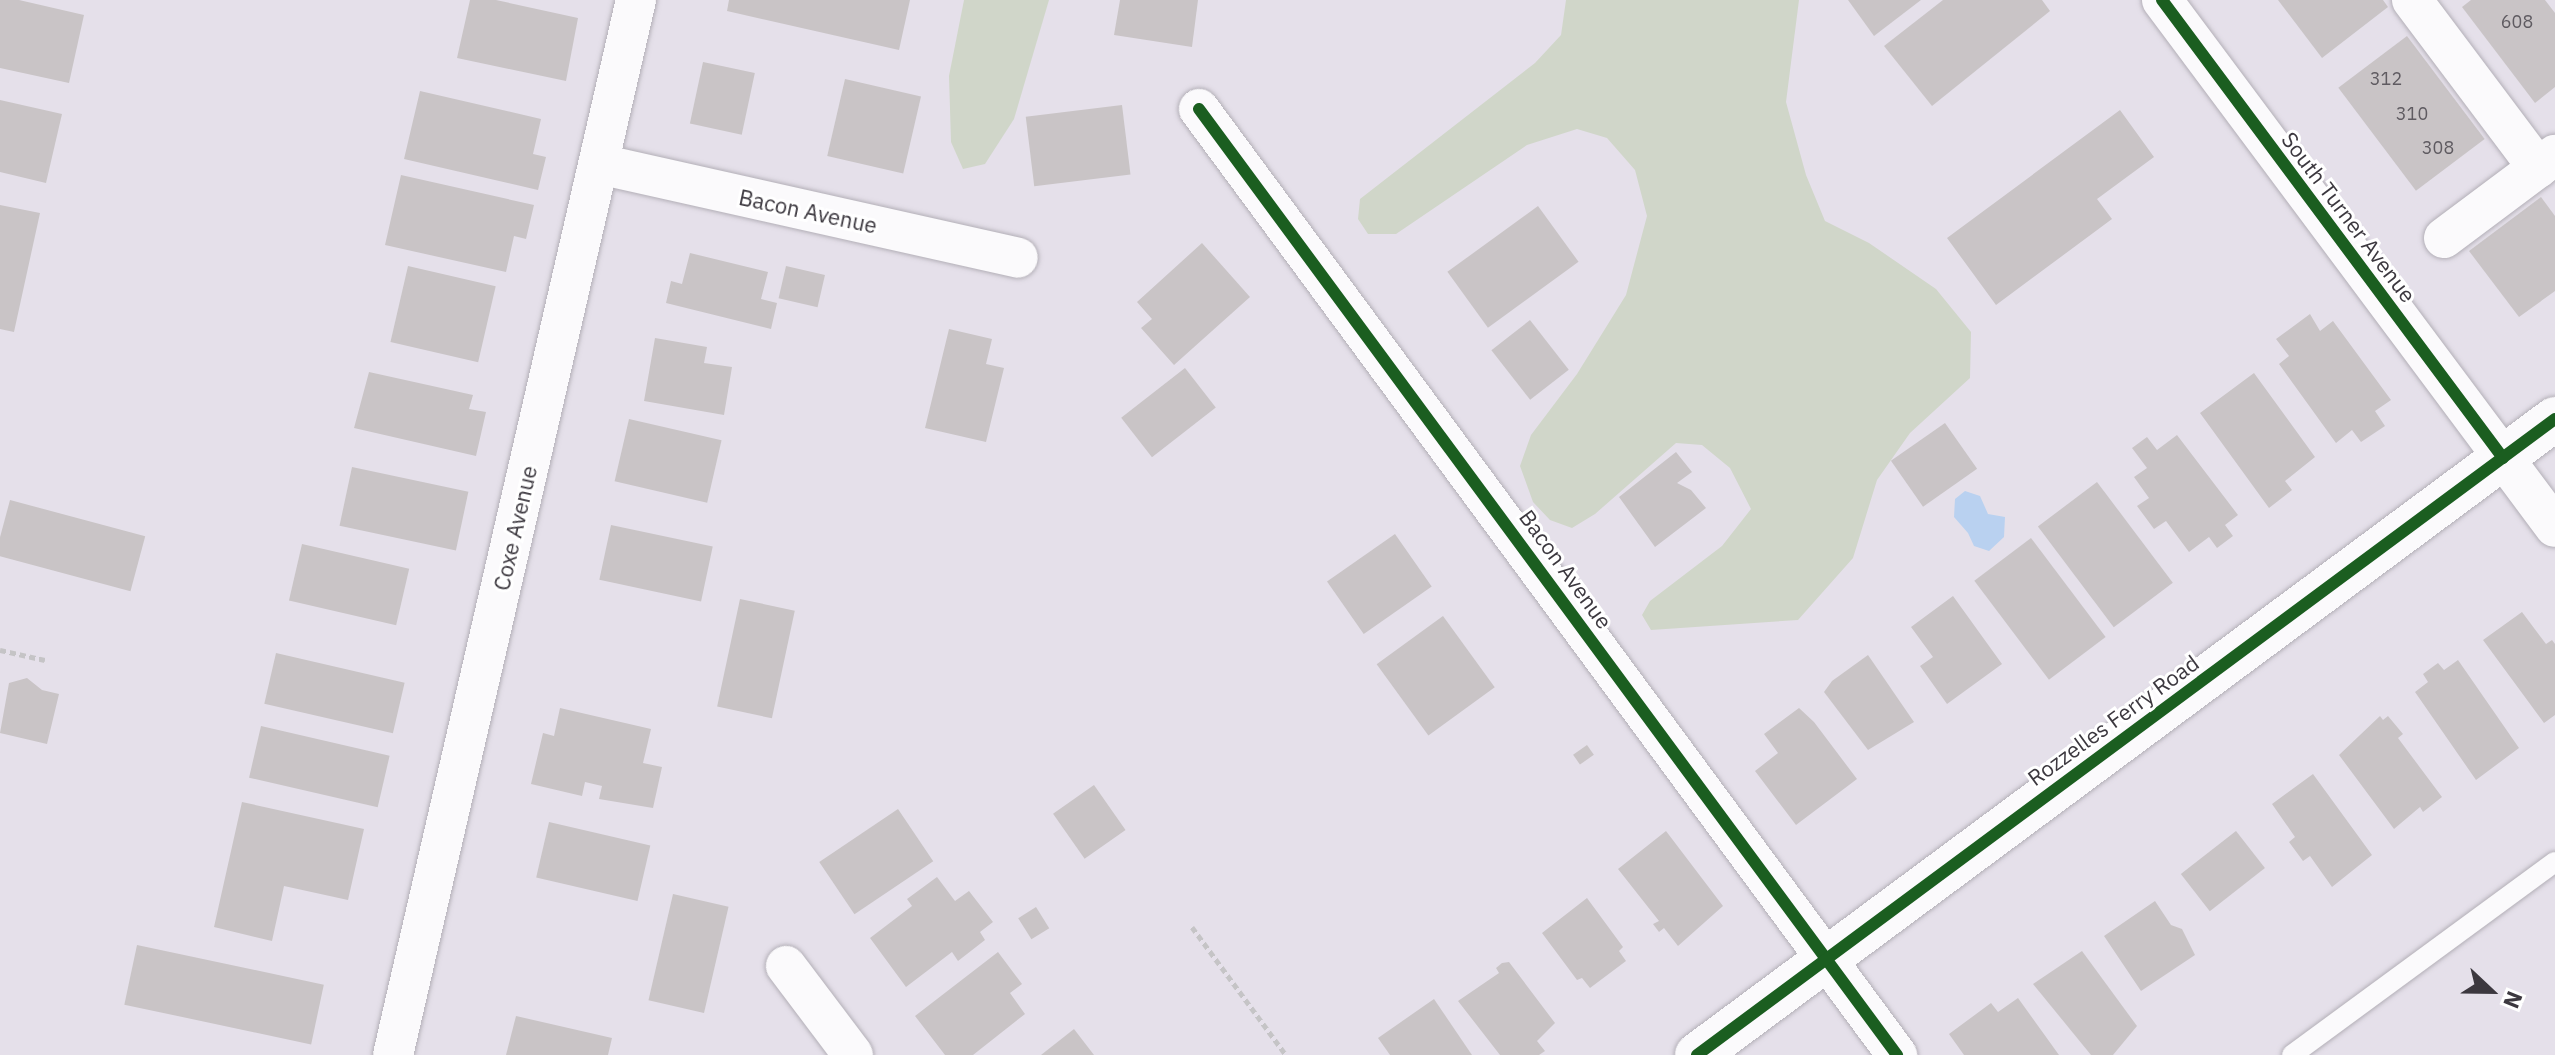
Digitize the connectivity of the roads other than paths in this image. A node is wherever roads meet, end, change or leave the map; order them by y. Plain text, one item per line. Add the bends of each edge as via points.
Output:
1 (636, 0) edge
2 (2162, 0) edge
3 (2412, 0) edge
4 (1199, 109) dead end
5 (2546, 162) edge
6 (599, 164) junction
7 (2444, 238) dead end
8 (1018, 258) dead end
9 (2555, 419) edge
10 (2503, 458) junction
11 (2555, 527) edge
12 (2555, 862) edge
13 (1827, 959) junction
14 (786, 966) dead end
15 (393, 1055) edge
16 (853, 1055) edge
17 (1697, 1055) edge
18 (1897, 1055) edge
19 (2292, 1055) edge

1 - 6 street, Coxe Avenue
2 - 10 street, South Turner Avenue
3 - 5 street
4 - 13 street, Bacon Avenue
5 - 7 street
6 - 8 street, Bacon Avenue
6 - 15 street, Coxe Avenue
9 - 10 street, Rozzelles Ferry Road
10 - 11 street, South Turner Avenue
10 - 13 street, Rozzelles Ferry Road
12 - 19 lane
13 - 17 street, Rozzelles Ferry Road
13 - 18 street, Bacon Avenue
14 - 16 street

